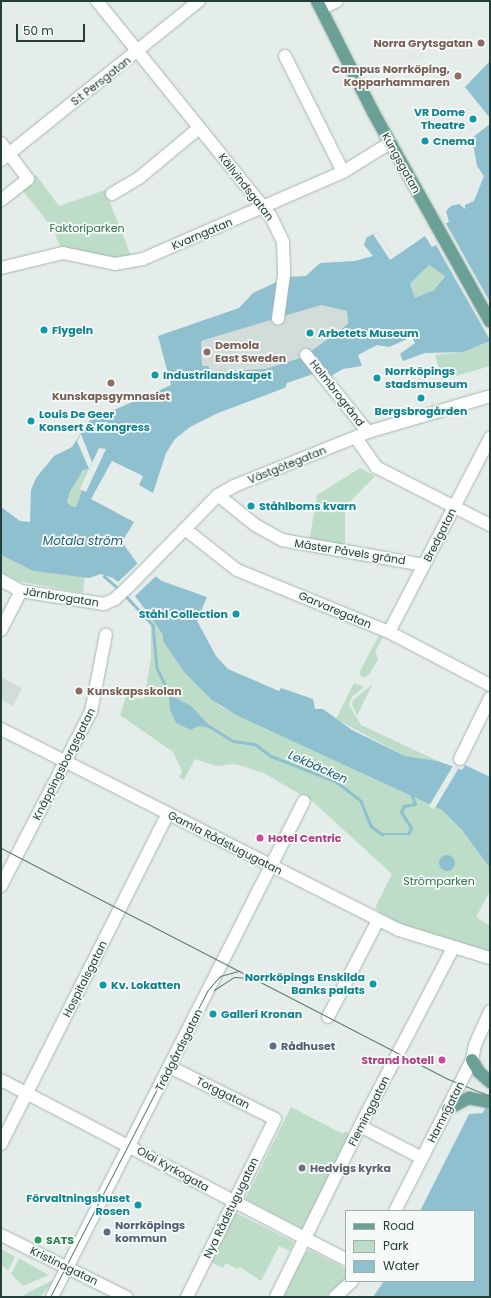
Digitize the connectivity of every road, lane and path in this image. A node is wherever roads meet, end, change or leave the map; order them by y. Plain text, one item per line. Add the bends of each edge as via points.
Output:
1 (97, 1) edge
2 (200, 1) edge
3 (337, 1) edge
4 (319, 5) edge
5 (138, 52) junction
6 (285, 56) dead end
7 (199, 128) junction
8 (1, 143) edge
9 (390, 143) junction
10 (5, 157) edge
11 (343, 172) junction
12 (112, 194) dead end
13 (1, 200) edge
14 (264, 207) junction
15 (1, 268) edge
16 (278, 319) dead end
17 (490, 321) edge
18 (306, 355) dead end
19 (490, 396) edge
20 (368, 432) junction
21 (356, 438) junction
22 (490, 438) edge
23 (218, 495) junction
24 (455, 507) junction
25 (490, 525) edge
26 (185, 529) junction
27 (424, 565) junction
28 (1, 580) edge
29 (20, 591) junction
30 (121, 594) joint
31 (1, 630) edge
32 (389, 632) junction
33 (106, 634) dead end
34 (490, 685) edge
35 (490, 698) edge
36 (1, 729) edge
37 (460, 758) dead end
38 (64, 763) junction
39 (304, 801) dead end
40 (168, 814) junction
41 (272, 866) junction
42 (1, 886) edge
43 (378, 920) junction
44 (453, 948) junction
45 (490, 958) edge
46 (490, 1011) edge
47 (328, 1017) dead end
48 (472, 1060) junction
49 (170, 1067) junction
50 (1, 1080) edge
51 (490, 1082) edge
52 (27, 1093) junction
53 (488, 1102) edge
54 (448, 1109) junction
55 (275, 1119) joint
56 (360, 1126) junction
57 (1, 1144) edge
58 (130, 1146) junction
59 (422, 1158) junction
60 (234, 1202) junction
61 (396, 1210) edge
62 (1, 1235) edge
63 (306, 1239) junction
64 (345, 1259) edge
65 (69, 1268) junction
66 (351, 1282) edge
67 (52, 1297) edge
68 (126, 1297) edge
69 (187, 1297) edge
70 (276, 1297) edge
71 (335, 1297) edge

1 - 5 street, Källvindsgatan
2 - 5 street, S:t Persgatan
3 - 4 street
4 - 9 main road, Kungsgatan
5 - 7 street, Källvindsgatan
5 - 10 street, S:t Persgatan
6 - 11 street
7 - 12 street via 139,178
7 - 14 street, Källvindsgatan
8 - 10 street
9 - 11 street, Kvarngatan
9 - 17 main road, Kungsgatan
10 - 13 street via 28,179
11 - 14 street, Kvarngatan
14 - 15 street, Kvarngatan via 133,261 115,264 63,253
14 - 16 street, Källvindsgatan via 283,242 284,275
18 - 20 street, Holmbrogränd
19 - 20 street, Västgötegatan
20 - 21 street, Västgötegatan
21 - 23 street, Västgötegatan
21 - 24 street via 372,464
22 - 24 street, Bredgatan
23 - 26 street, Västgötegatan
23 - 27 street, Mäster Påvels gränd via 255,525 282,540
24 - 25 street
24 - 27 street, Bredgatan
26 - 30 street, Västgötegatan
26 - 32 street, Garvaregatan via 237,570
27 - 32 street, Bredgatan
28 - 29 street, Järnbrogatan
29 - 30 street, Järnbrogatan via 104,604
29 - 31 street
32 - 34 street, Garvaregatan
33 - 38 street, Knäppingsborgsgatan via 91,712
35 - 37 street
36 - 38 street, Gamla Rådstugugatan
38 - 40 street, Gamla Rådstugugatan
38 - 42 street, Knäppingsborgsgatan
39 - 41 street, Trädgårdsgatan
40 - 41 street, Gamla Rådstugugatan
40 - 52 street, Hospitalsgatan
41 - 43 street, Gamla Rådstugugatan
41 - 49 street, Trädgårdsgatan
43 - 44 street, Gamla Rådstugugatan
43 - 47 street
44 - 45 street
44 - 56 street, Fleminggatan
46 - 48 street, Hamngatan via 475,1045
48 - 51 main road via 478,1072
48 - 54 street, Hamngatan
49 - 55 street, Torggatan
49 - 58 street, Trädgårdsgatan
50 - 52 street, Olai Kyrkogata
52 - 57 street, Hospitalsgatan
52 - 58 street, Olai Kyrkogata
53 - 54 main road via 469,1098
54 - 59 street, Hamngatan
55 - 60 street, Nya Rådstugugatan
56 - 59 street
56 - 63 street, Fleminggatan
58 - 60 street, Olai Kyrkogata
58 - 65 street, Trädgårdsgatan
59 - 61 street, Hamngatan
60 - 63 street, Olai Kyrkogata
60 - 69 street, Nya Rådstugugatan
62 - 65 street, Kristinagatan
63 - 64 street, Olai Kyrkogata
63 - 70 street, Fleminggatan
65 - 67 street, Trädgårdsgatan
65 - 68 street, Kristinagatan
66 - 71 street

